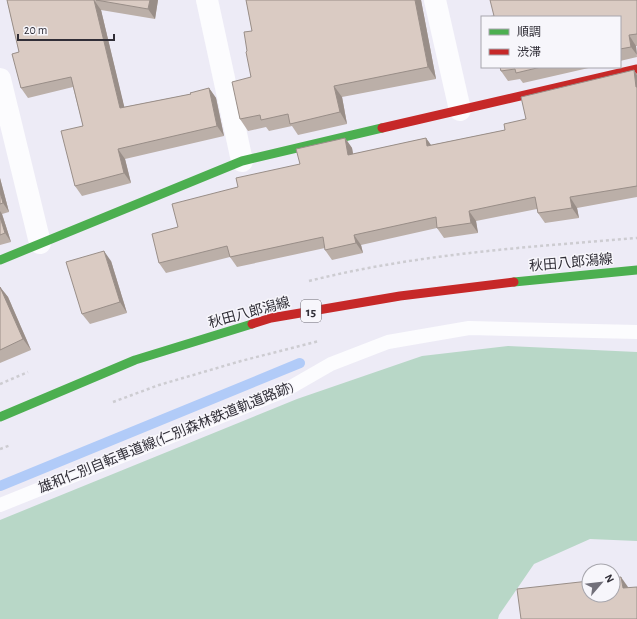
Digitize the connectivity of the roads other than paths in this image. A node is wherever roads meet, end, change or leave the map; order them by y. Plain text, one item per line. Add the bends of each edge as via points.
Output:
1 (207, 0) edge
2 (435, 0) edge
3 (637, 69) edge
4 (0, 79) edge
5 (460, 110) junction
6 (242, 161) junction
7 (40, 243) junction
8 (0, 260) edge
9 (637, 270) edge
10 (637, 332) edge
11 (0, 417) edge
12 (0, 505) edge

1 - 6 street
2 - 5 street
3 - 5 street
4 - 7 street
5 - 6 street
6 - 7 street
7 - 8 street
9 - 11 street, 秋田八郎潟線 / 15 via 400,296 271,318 135,360
10 - 12 lane, 雄和仁別自転車道線(仁別森林鉄道軌道路跡) via 469,328 388,342 331,364 284,391

